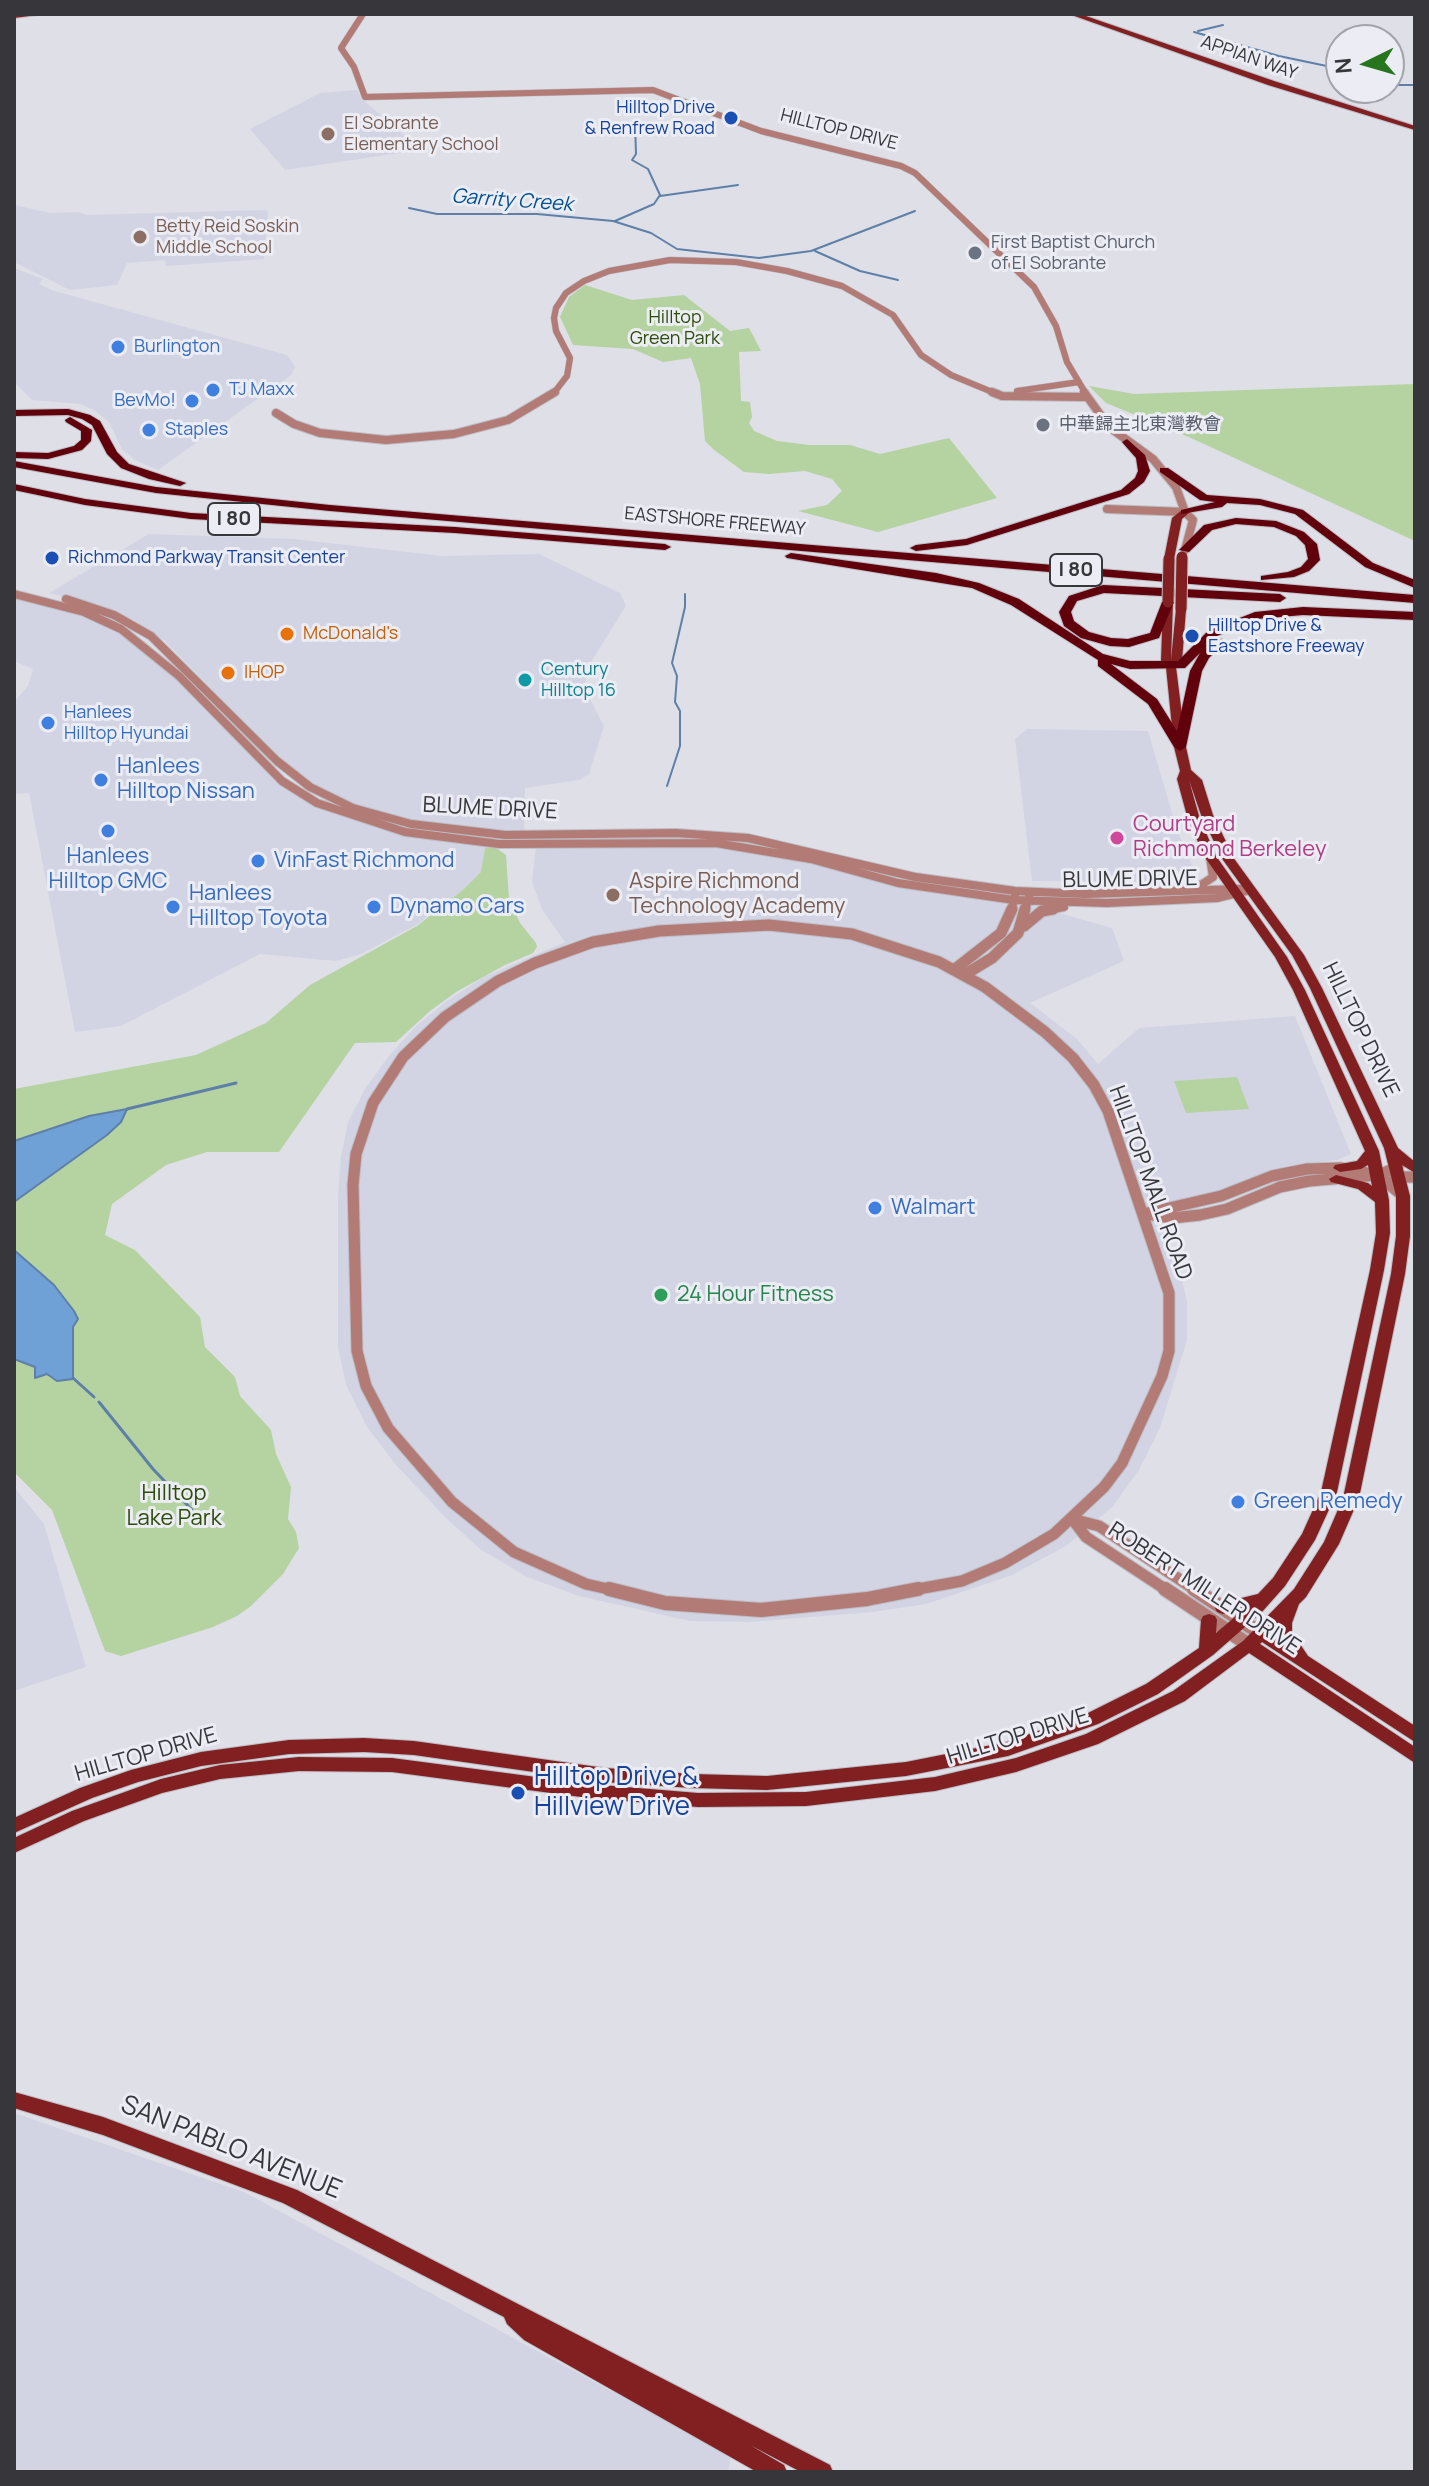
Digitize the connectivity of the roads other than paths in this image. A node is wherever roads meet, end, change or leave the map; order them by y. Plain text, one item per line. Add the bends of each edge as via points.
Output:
1 (42, 14) edge
2 (363, 14) edge
3 (1073, 14) edge
4 (14, 16) edge
5 (1415, 128) edge
6 (1079, 382) junction
7 (995, 392) junction
8 (1057, 397) junction
9 (1087, 397) junction
10 (14, 413) edge
11 (276, 413) dead end
12 (14, 426) edge
13 (1127, 442) junction
14 (14, 455) edge
15 (14, 464) edge
16 (1164, 470) junction
17 (14, 478) edge
18 (38, 483) junction
19 (14, 487) edge
20 (14, 496) edge
21 (1283, 507) junction
22 (331, 508) junction
23 (138, 509) junction
24 (1107, 509) joint
25 (1185, 512) junction
26 (1030, 523) junction
27 (455, 530) junction
28 (738, 542) junction
29 (1184, 554) junction
30 (791, 556) junction
31 (1095, 572) junction
32 (1415, 584) edge
33 (14, 586) edge
34 (14, 594) edge
35 (1415, 599) edge
36 (1342, 601) junction
37 (1168, 602) junction
38 (1415, 607) edge
39 (1358, 614) junction
40 (1415, 616) edge
41 (1078, 645) junction
42 (1171, 666) junction
43 (1180, 747) junction
44 (1186, 771) junction
45 (1210, 856) junction
46 (1188, 889) junction
47 (1250, 890) junction
48 (1233, 893) junction
49 (1015, 895) junction
50 (1029, 896) junction
51 (1107, 903) junction
52 (1018, 933) junction
53 (960, 972) junction
54 (1391, 1148) junction
55 (1372, 1151) junction
56 (1415, 1169) edge
57 (1338, 1173) junction
58 (1392, 1179) edge
59 (1143, 1214) junction
60 (1072, 1519) junction
61 (1300, 1593) junction
62 (1265, 1598) junction
63 (1223, 1608) junction
64 (1209, 1620) junction
65 (1236, 1627) junction
66 (1254, 1639) junction
67 (1207, 1651) junction
68 (1272, 1660) junction
69 (1307, 1665) junction
70 (1214, 1672) junction
71 (1415, 1735) edge
72 (1415, 1756) edge
73 (14, 1826) edge
74 (14, 1846) edge
75 (14, 2100) edge
76 (505, 2309) junction
77 (777, 2472) edge
78 (823, 2472) edge

1 - 4 main road
2 - 6 street, HILLTOP DRIVE via 341,48 365,97 653,90 774,135 915,173 1034,287
3 - 5 main road, APPIAN WAY
6 - 7 street
6 - 8 street
6 - 9 street, HILLTOP DRIVE
7 - 8 street
7 - 11 street via 935,366 893,315 842,286 736,262 670,260 609,271 566,293 554,318 570,358 567,376 545,400 508,420 454,434 377,440 320,433
8 - 9 street
9 - 13 street, HILLTOP DRIVE
10 - 22 highway via 86,417 96,423 119,460 149,476
12 - 14 highway via 63,419 84,426 88,434 78,448 58,455
13 - 16 street, HILLTOP DRIVE
13 - 26 highway via 1144,466 1136,485
15 - 22 highway, EASTSHORE FREEWAY / I 80 via 156,490
16 - 21 highway via 1204,498
16 - 25 street, HILLTOP DRIVE
17 - 18 highway
18 - 22 highway via 199,506
18 - 27 highway via 128,501 234,513
19 - 23 highway, EASTSHORE FREEWAY / I 80
20 - 23 highway
21 - 25 highway via 1242,503
21 - 32 highway via 1314,520 1369,565
22 - 28 highway, EASTSHORE FREEWAY / I 80
23 - 27 highway, EASTSHORE FREEWAY / I 80
24 - 25 street
24 - 26 highway
25 - 29 street, HILLTOP DRIVE via 1193,520
25 - 37 main road, HILLTOP DRIVE, bridge via 1177,518 1169,559
26 - 28 highway via 931,548
27 - 30 highway, EASTSHORE FREEWAY / I 80
28 - 31 highway, EASTSHORE FREEWAY / I 80
29 - 31 highway via 1208,527 1255,521 1300,534 1315,555 1305,569 1273,578
29 - 42 main road, HILLTOP DRIVE, bridge via 1177,661
30 - 36 highway, EASTSHORE FREEWAY / I 80
30 - 41 highway via 975,585 1015,602
31 - 35 highway, EASTSHORE FREEWAY / I 80
33 - 49 street, BLUME DRIVE via 92,606 133,624 167,649 294,776 327,796 383,818 505,835 676,833 748,838
34 - 49 street, BLUME DRIVE via 84,612 121,629 179,676 282,781 317,803 376,825 489,843 671,841 743,846 898,883
36 - 37 highway via 1103,589 1079,595 1068,602 1065,612 1068,623 1085,635 1129,643 1155,635
36 - 38 highway, EASTSHORE FREEWAY / I 80
37 - 42 main road, HILLTOP DRIVE via 1166,661
39 - 40 highway
39 - 42 highway via 1290,611 1255,616 1213,633 1181,665
39 - 43 highway via 1272,619 1217,643 1196,671
41 - 42 highway via 1122,664
41 - 43 highway via 1153,702
42 - 43 main road, HILLTOP DRIVE
43 - 44 main road, HILLTOP DRIVE
44 - 45 main road, HILLTOP DRIVE via 1183,779
44 - 47 main road, HILLTOP DRIVE via 1196,780 1219,844
45 - 46 street via 1213,877
45 - 48 main road, HILLTOP DRIVE
46 - 48 street, BLUME DRIVE
46 - 50 street, BLUME DRIVE
47 - 48 street, BLUME DRIVE
47 - 54 main road, HILLTOP DRIVE via 1298,955
48 - 51 street, BLUME DRIVE
48 - 55 main road, HILLTOP DRIVE via 1299,990
49 - 50 street, BLUME DRIVE
49 - 53 street via 1001,933
50 - 51 street, BLUME DRIVE
50 - 52 street
51 - 52 street via 1042,911
52 - 53 street via 992,958
53 - 59 street, HILLTOP MALL ROAD via 1045,1032 1085,1071 1108,1111
53 - 60 street, HILLTOP MALL ROAD via 896,946 837,931 702,927 593,942 526,967 465,1001 403,1057 377,1096 362,1132 353,1185 360,1369 373,1404 393,1435 481,1528 531,1562 636,1597 761,1610 912,1593 993,1568
54 - 56 main road
54 - 58 main road, HILLTOP DRIVE
55 - 57 main road via 1361,1165
55 - 58 main road, HILLTOP DRIVE
57 - 58 street
57 - 58 main road via 1363,1186
57 - 59 street via 1200,1215
58 - 61 main road, HILLTOP DRIVE via 1403,1196 1403,1236 1358,1473 1331,1544
58 - 62 main road, HILLTOP DRIVE via 1329,1492 1309,1536
59 - 60 street, HILLTOP MALL ROAD via 1169,1293 1168,1356 1122,1463
60 - 63 street, ROBERT MILLER DRIVE via 1099,1526
60 - 64 street, ROBERT MILLER DRIVE via 1086,1537
61 - 66 main road, HILLTOP DRIVE
61 - 69 main road via 1284,1633
62 - 63 main road
62 - 65 main road, HILLTOP DRIVE
63 - 65 street, ROBERT MILLER DRIVE
64 - 65 street, ROBERT MILLER DRIVE
64 - 67 main road
65 - 66 street, ROBERT MILLER DRIVE
65 - 67 main road, HILLTOP DRIVE
66 - 68 main road, ROBERT MILLER DRIVE
66 - 69 main road, ROBERT MILLER DRIVE
66 - 70 main road, HILLTOP DRIVE
67 - 73 main road, HILLTOP DRIVE via 1152,1689 1071,1727 1008,1749 906,1769 767,1783 692,1781 605,1775 414,1748 289,1747 201,1759 137,1775
68 - 70 main road via 1238,1660
68 - 72 main road, ROBERT MILLER DRIVE
69 - 71 main road, ROBERT MILLER DRIVE
70 - 74 main road, HILLTOP DRIVE via 1179,1696 1092,1739 1016,1765 935,1784 806,1799 698,1800 392,1765 299,1764 220,1772 161,1786
75 - 76 main road, SAN PABLO AVENUE via 103,2126 290,2196
76 - 77 main road, SAN PABLO AVENUE via 531,2333
76 - 78 main road, SAN PABLO AVENUE

